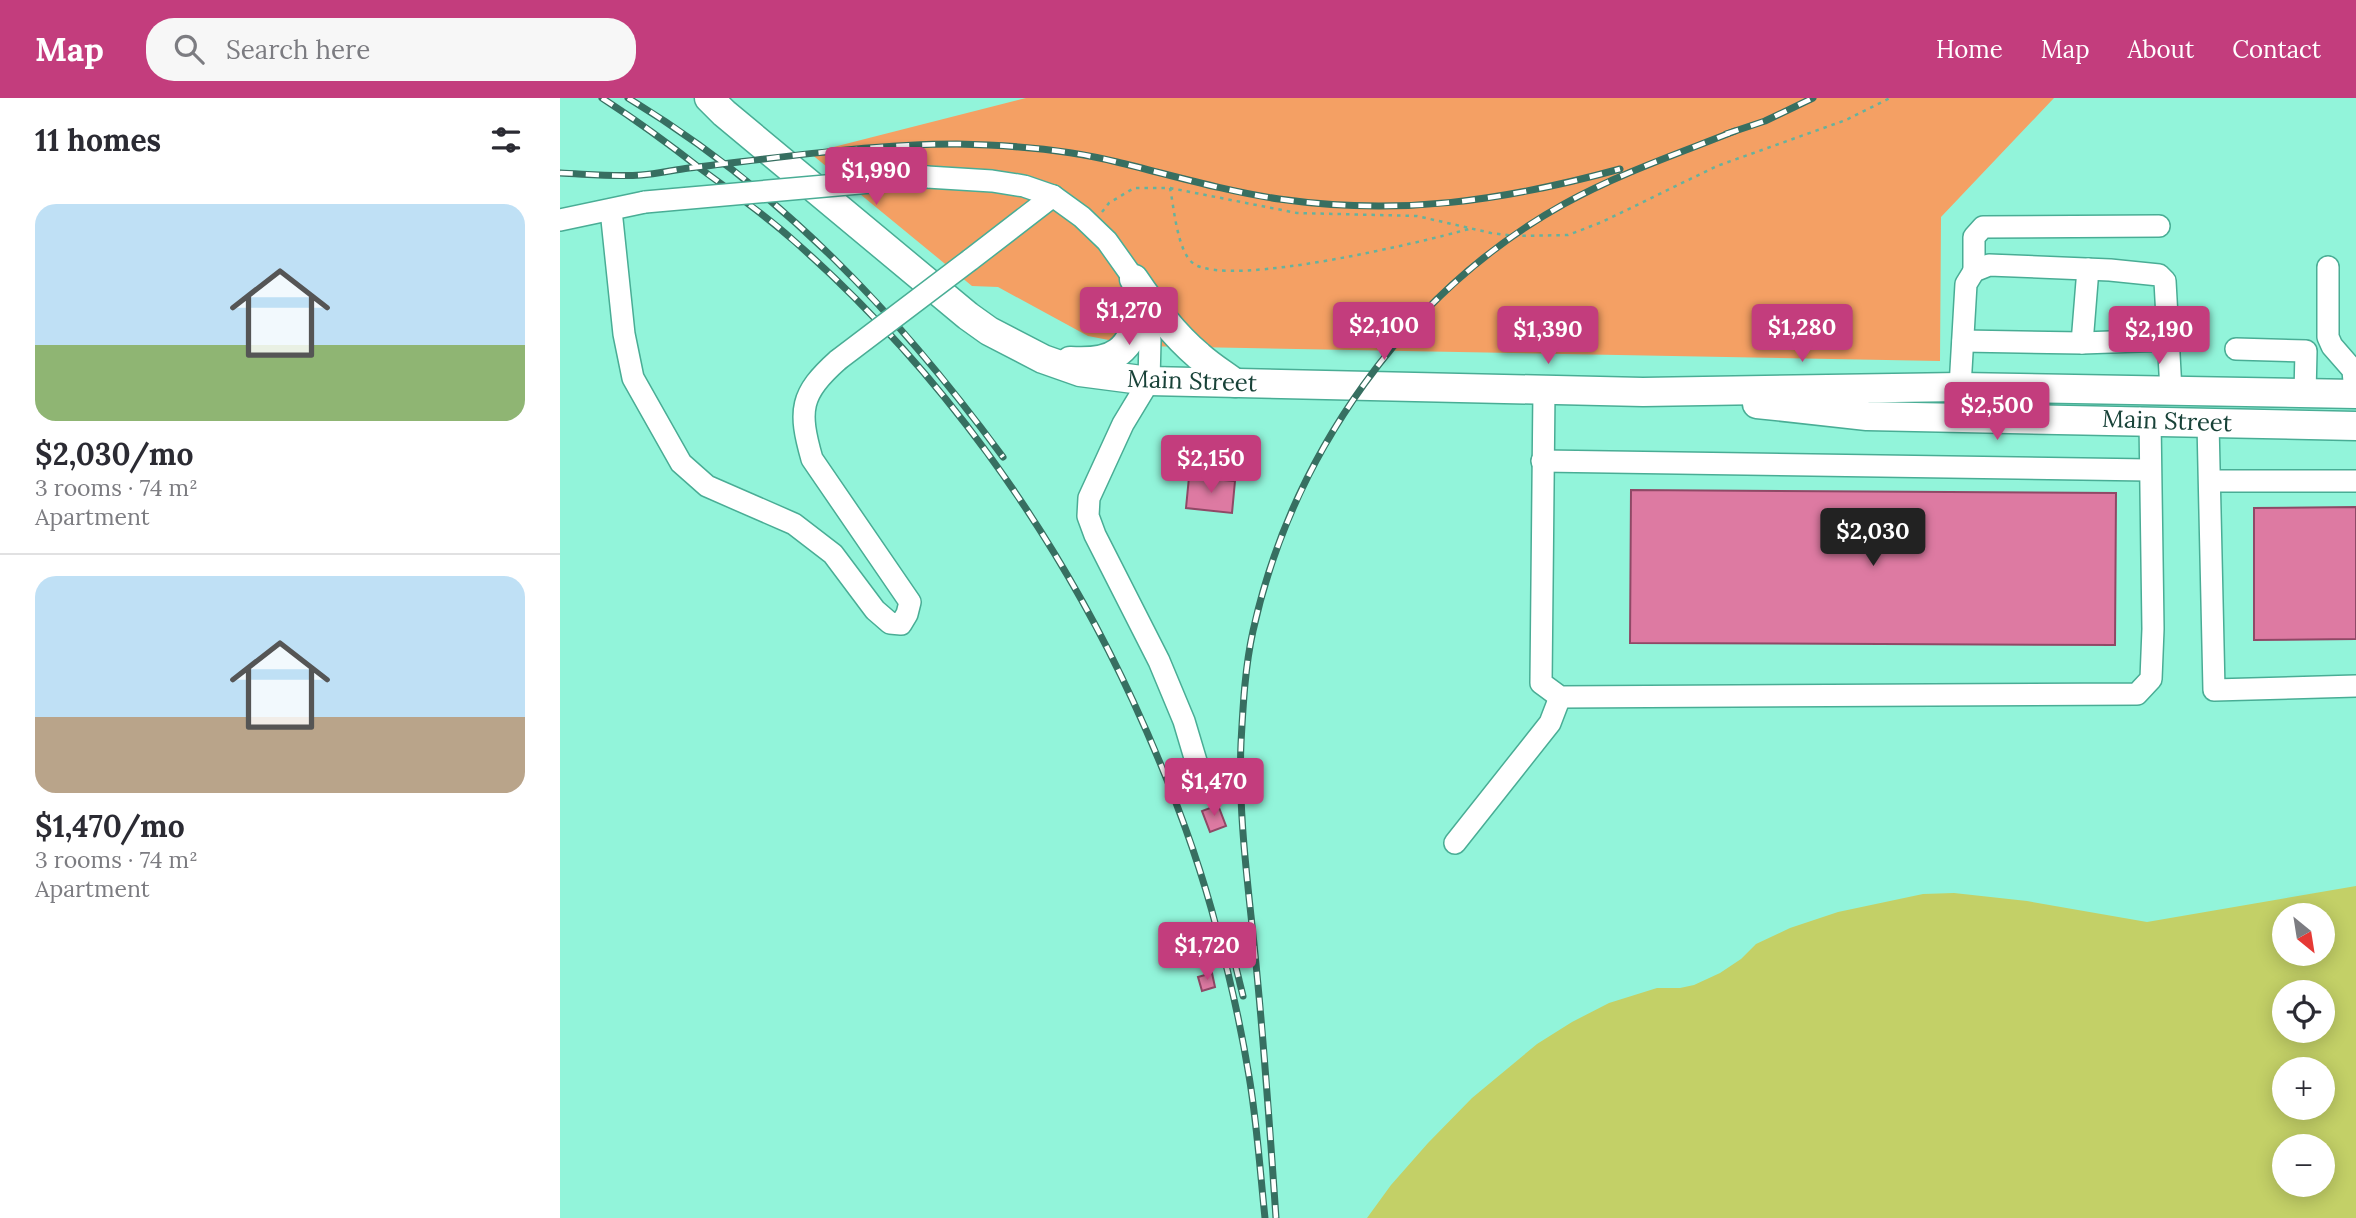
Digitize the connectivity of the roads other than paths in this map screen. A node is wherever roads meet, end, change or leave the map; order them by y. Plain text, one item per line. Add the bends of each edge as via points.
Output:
1 (709, 98) edge
2 (1052, 196) junction
3 (611, 209) junction
4 (560, 220) edge
5 (2159, 226) dead end
6 (2328, 267) dead end
7 (2088, 269) junction
8 (1974, 271) junction
9 (1134, 279) junction
10 (1144, 310) junction
11 (2168, 340) junction
12 (1963, 341) junction
13 (2082, 342) junction
14 (2236, 349) dead end
15 (1043, 359) junction
16 (1149, 382) junction
17 (1235, 383) junction
18 (1960, 387) junction
19 (1544, 390) junction
20 (1643, 391) junction
21 (2171, 391) junction
22 (2305, 394) junction
23 (2356, 394) edge
24 (2150, 420) junction
25 (2208, 423) junction
26 (2356, 426) edge
27 (1542, 461) junction
28 (2149, 470) junction
29 (2210, 481) junction
30 (2356, 481) edge
31 (2356, 686) edge
32 (1560, 697) junction
33 (1204, 788) dead end
34 (1455, 843) dead end

1 - 15 main road, Main Street via 968,316
2 - 3 street, bridge via 992,181 927,177 645,202
2 - 3 street, bridge via 838,359 818,378 803,406 812,459 910,602 901,624 875,610 833,554 794,524 707,486 681,463 633,378
2 - 9 street via 1091,225
3 - 4 street
5 - 8 street via 1983,228 1974,237
6 - 23 street via 2328,337 2353,370
7 - 8 street via 1989,265
7 - 11 street via 2159,275 2165,281
7 - 13 street
8 - 12 street via 1966,285
9 - 10 street
9 - 17 main road via 1181,340
10 - 15 main road via 1126,348 1112,356 1088,362
10 - 16 street via 1150,340
11 - 13 street
11 - 21 street
12 - 13 street
12 - 18 street
14 - 22 street via 2306,351
15 - 16 main road, Main Street via 1080,372
16 - 17 main road, Main Street
16 - 33 street via 1117,436 1089,498 1088,516 1164,673
17 - 19 main road, Main Street
18 - 20 main road, Main Street
18 - 21 main road, Main Street
19 - 20 main road, Main Street
19 - 27 street
20 - 24 main road, Main Street via 1867,416
21 - 22 main road, Main Street
22 - 23 main road, Main Street
24 - 25 main road, Main Street
24 - 28 street
25 - 26 main road, Main Street
25 - 29 street
27 - 28 street
27 - 32 street via 1541,683
28 - 32 street via 2151,679 2137,694
29 - 30 street
29 - 31 street via 2214,690
32 - 34 street via 1549,723

